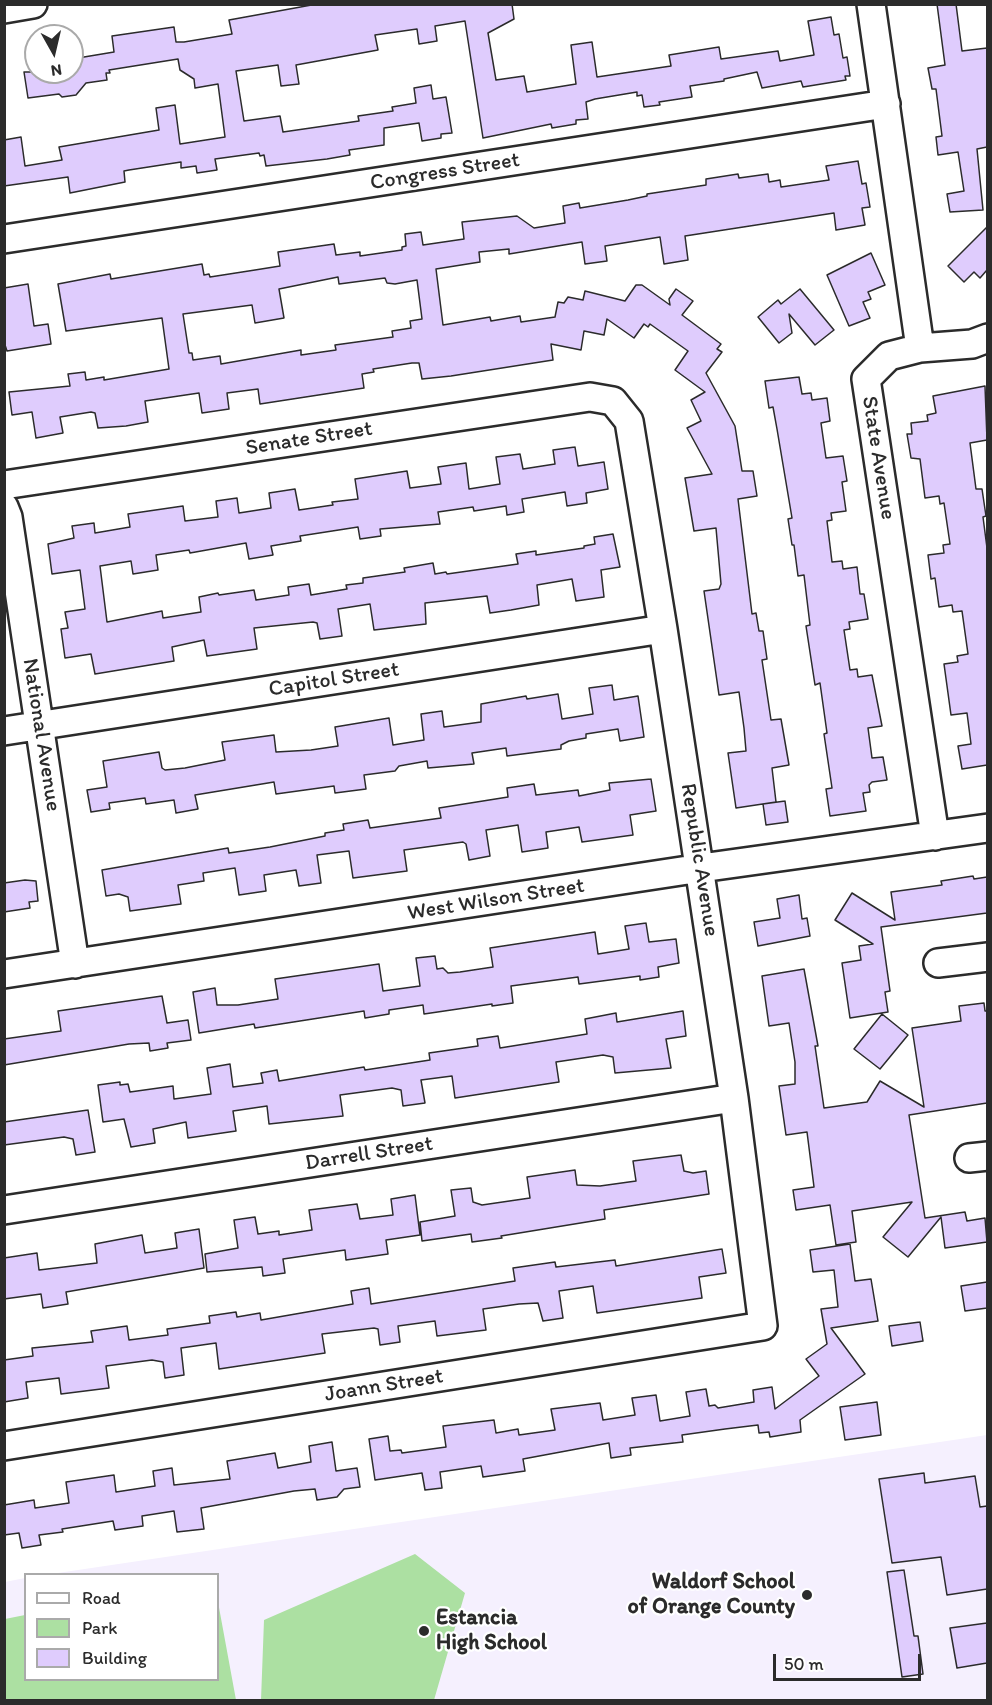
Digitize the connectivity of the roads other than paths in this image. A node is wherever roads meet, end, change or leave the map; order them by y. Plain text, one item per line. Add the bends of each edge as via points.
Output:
1 (33, 4) edge
2 (872, 4) edge
3 (4, 9) edge
4 (886, 104) junction
5 (4, 239) edge
6 (987, 338) edge
7 (920, 348) junction
8 (613, 401) joint
9 (4, 485) edge
10 (4, 507) edge
11 (663, 629) junction
12 (40, 726) junction
13 (4, 731) edge
14 (987, 828) edge
15 (935, 836) junction
16 (700, 868) junction
17 (987, 957) edge
18 (939, 963) dead end
19 (75, 964) junction
20 (4, 974) edge
21 (734, 1098) junction
22 (4, 1210) edge
23 (763, 1326) joint
24 (4, 1446) edge

1 - 3 street
2 - 4 street
4 - 5 street, Congress Street
4 - 7 street
6 - 7 street via 972,344
7 - 15 street, State Avenue via 889,356 867,379
8 - 9 street, Senate Street via 590,397
8 - 11 street, Republic Avenue via 629,421
10 - 12 street, National Avenue
11 - 12 street, Capitol Street
11 - 16 street, Republic Avenue
12 - 13 street, Capitol Street
12 - 19 street, National Avenue
14 - 15 street, West Wilson Street
15 - 16 street, West Wilson Street
16 - 19 street, West Wilson Street
16 - 21 street, Republic Avenue
17 - 18 street
19 - 20 street, West Wilson Street
21 - 22 street, Darrell Street
21 - 23 street, Republic Avenue
23 - 24 street, Joann Street

